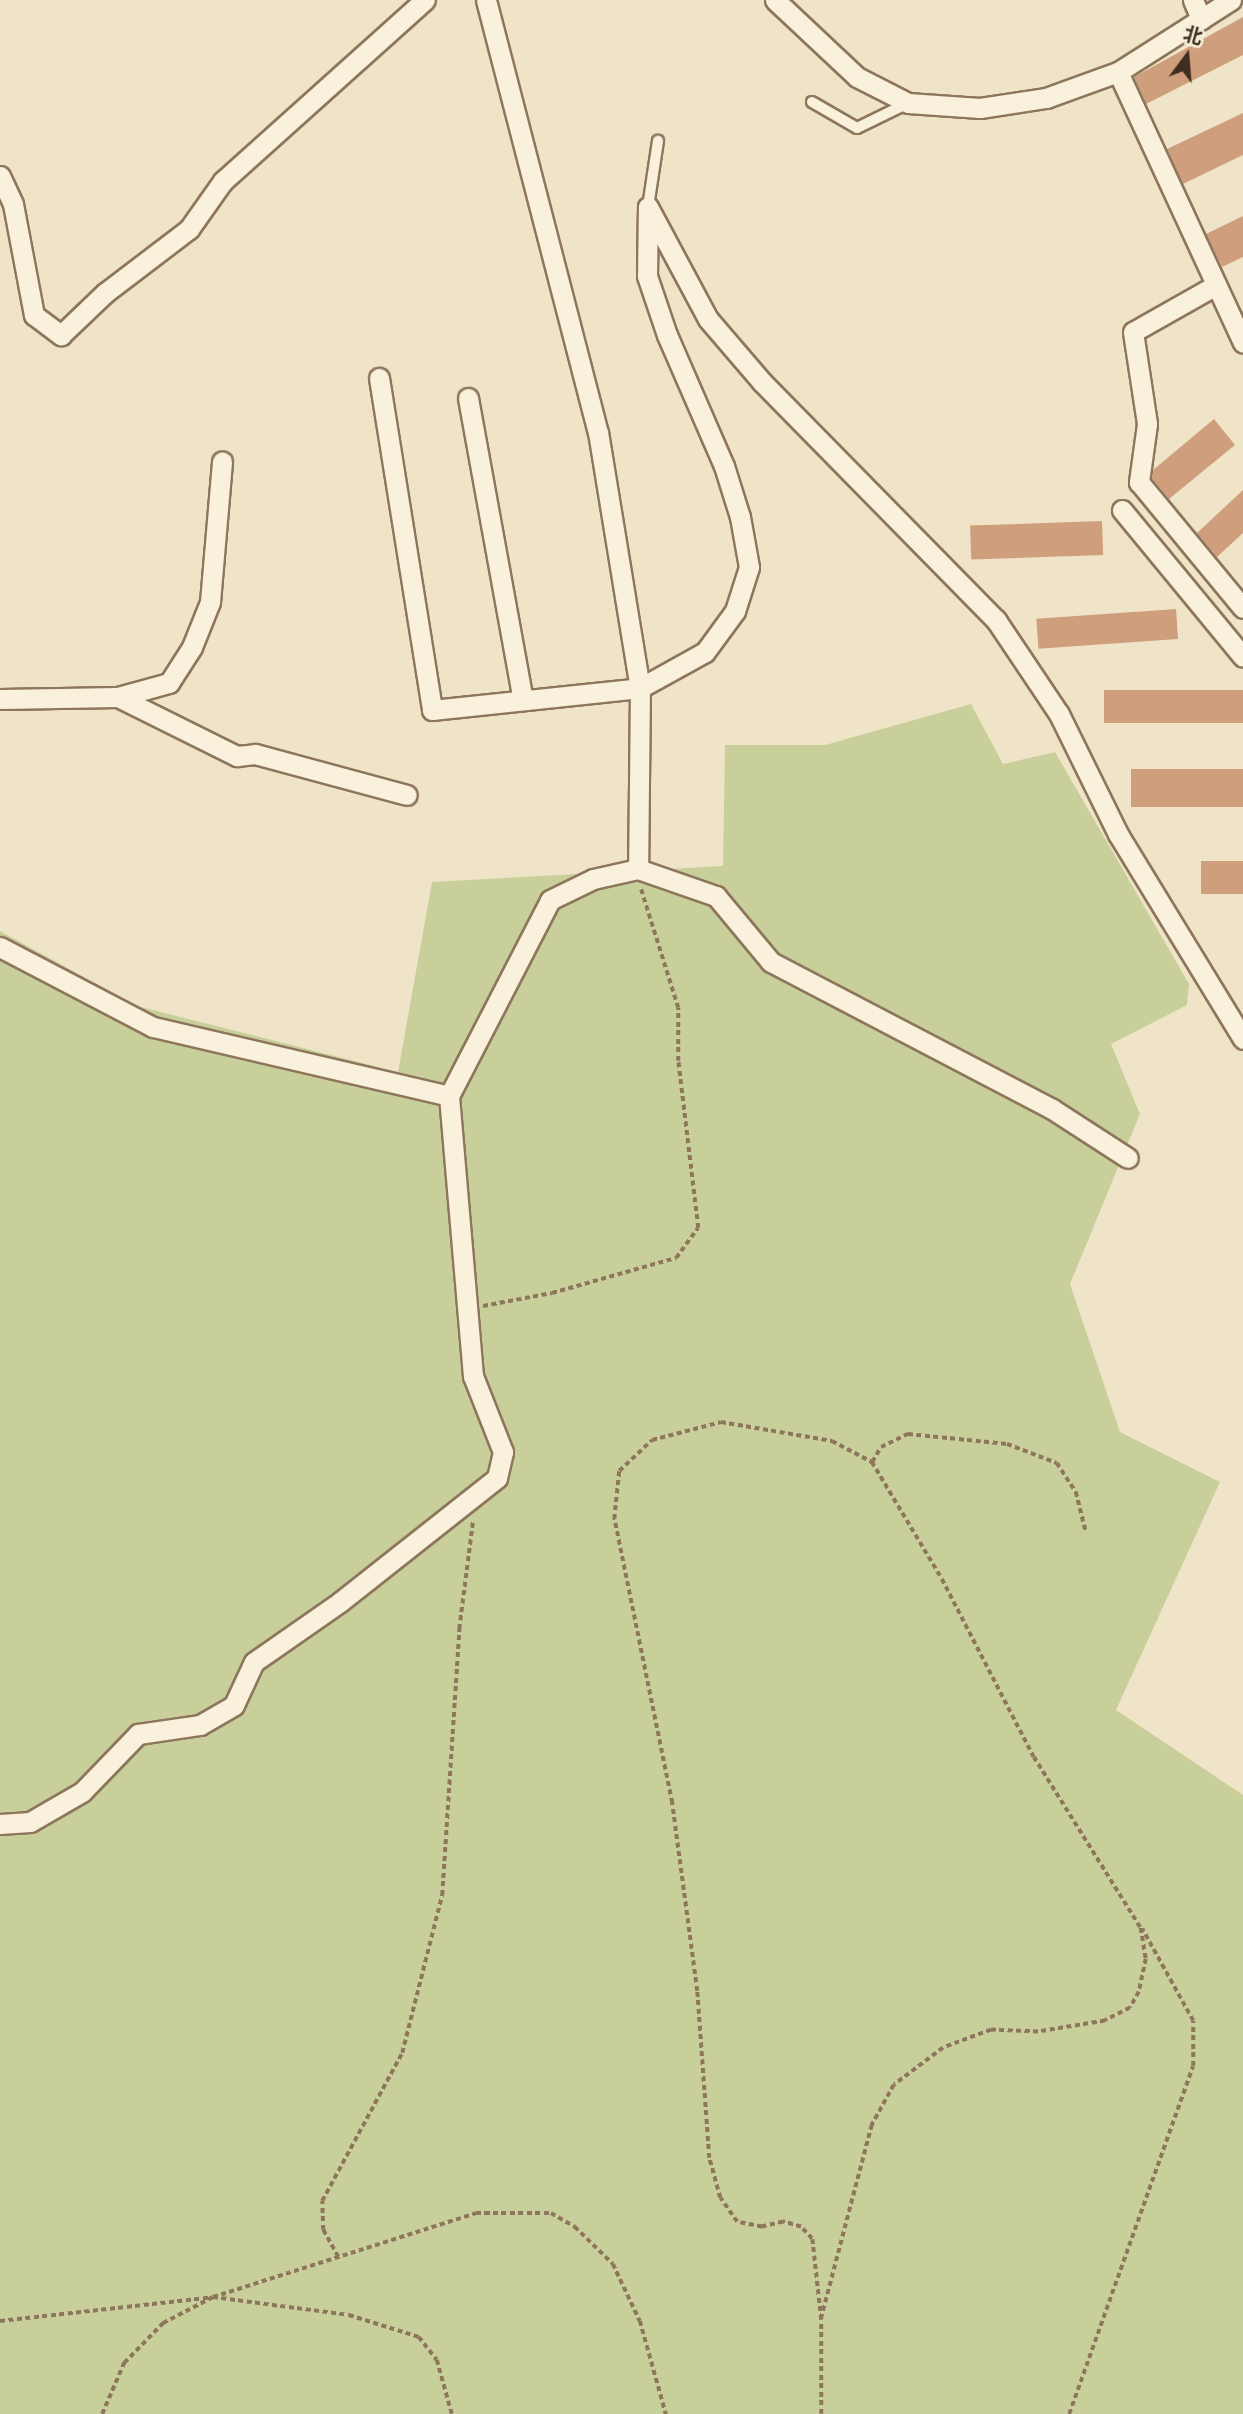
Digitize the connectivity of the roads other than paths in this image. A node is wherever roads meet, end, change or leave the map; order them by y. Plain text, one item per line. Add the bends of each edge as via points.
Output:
1 (425, 0) edge
2 (486, 0) edge
3 (775, 0) edge
4 (1192, 0) edge
5 (1231, 0) edge
6 (1201, 19) junction
7 (1118, 72) junction
8 (812, 102) dead end
9 (908, 103) junction
10 (658, 141) dead end
11 (0, 176) edge
12 (648, 206) junction
13 (1216, 285) junction
14 (1243, 343) edge
15 (379, 378) dead end
16 (468, 398) dead end
17 (222, 462) dead end
18 (1122, 510) dead end
19 (1243, 608) edge
20 (1243, 657) edge
21 (640, 688) junction
22 (118, 698) junction
23 (0, 699) edge
24 (523, 700) junction
25 (407, 796) dead end
26 (638, 869) junction
27 (0, 947) edge
28 (1243, 1039) edge
29 (449, 1096) junction
30 (1128, 1158) dead end
31 (0, 1824) edge

1 - 11 street via 223,181 189,229 105,293 61,335 34,315 13,204
2 - 21 street via 598,432
3 - 9 street via 857,77
4 - 6 street
5 - 6 street
6 - 7 street
7 - 9 street via 1046,98 980,108
7 - 13 street
8 - 9 lane via 858,128
10 - 12 lane
12 - 21 street via 648,276 667,335 724,466 749,567 735,611 705,652
12 - 28 street via 708,319 762,382 996,620 1059,714 1118,834
13 - 14 street
13 - 19 street via 1133,332 1147,424 1139,482
15 - 24 street via 432,710
16 - 24 street
17 - 22 street via 211,602 192,647 169,683
18 - 20 street
21 - 24 street
21 - 26 street
22 - 23 street
22 - 25 street via 237,756 255,754
26 - 29 street via 593,879 550,900
26 - 30 street via 716,896 771,962 1052,1109
27 - 29 street via 153,1027
29 - 31 street via 474,1376 503,1452 497,1478 340,1602 254,1662 234,1705 200,1725 138,1734 82,1793 30,1822

